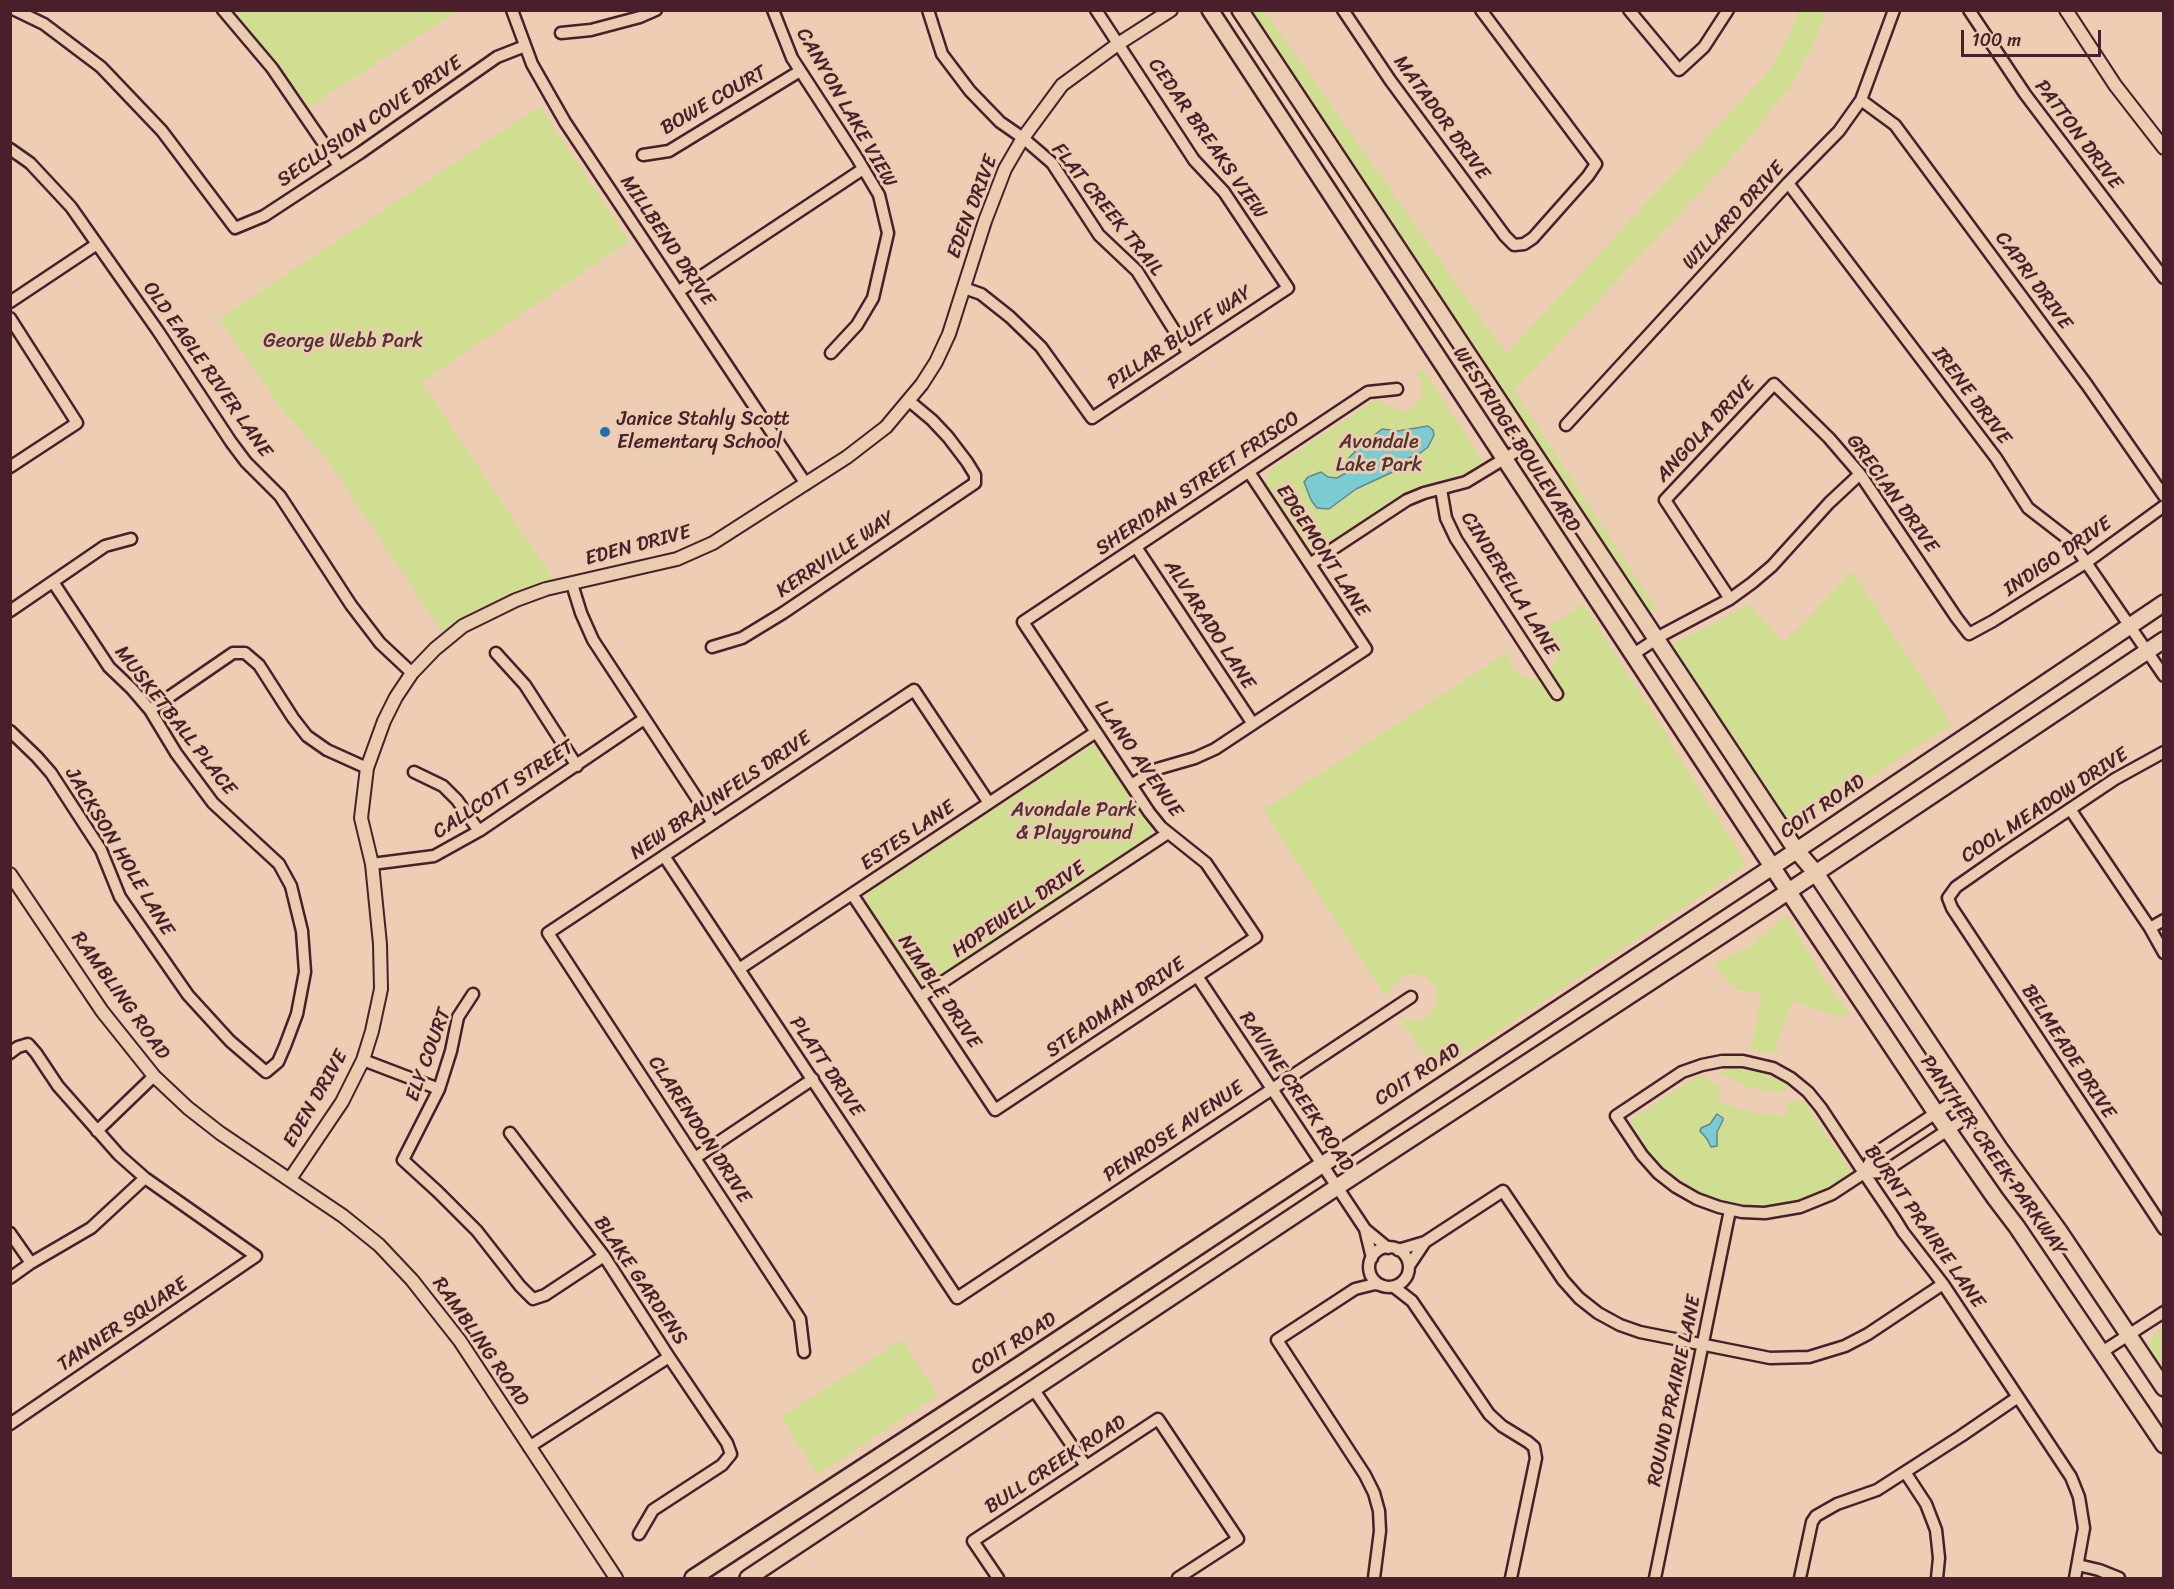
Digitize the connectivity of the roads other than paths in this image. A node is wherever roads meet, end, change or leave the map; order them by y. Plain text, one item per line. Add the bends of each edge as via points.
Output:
1 (15, 10) edge
2 (223, 10) edge
3 (512, 10) edge
4 (773, 10) edge
5 (928, 10) edge
6 (1096, 10) edge
7 (1171, 10) edge
8 (1210, 10) edge
9 (1240, 10) edge
10 (1343, 10) edge
11 (1481, 10) edge
12 (1629, 10) edge
13 (1728, 10) edge
14 (1894, 10) edge
15 (1969, 10) edge
16 (2066, 10) edge
17 (651, 12) edge
18 (561, 33) dead end
19 (1118, 44) junction
20 (525, 46) junction
21 (800, 71) junction
22 (1861, 100) junction
23 (1023, 138) junction
24 (2163, 148) edge
25 (10, 149) edge
26 (643, 155) dead end
27 (339, 166) junction
28 (863, 169) junction
29 (1788, 183) junction
30 (97, 244) junction
31 (2163, 278) edge
32 (964, 288) junction
33 (1288, 288) joint
34 (679, 291) junction
35 (10, 302) edge
36 (10, 318) edge
37 (831, 353) dead end
38 (1189, 354) junction
39 (1773, 384) joint
40 (1397, 388) dead end
41 (908, 400) junction
42 (1566, 424) dead end
43 (1527, 444) junction
44 (1504, 460) junction
45 (10, 467) edge
46 (1249, 472) junction
47 (1860, 474) junction
48 (806, 484) junction
49 (1441, 489) junction
50 (2163, 496) edge
51 (2163, 506) edge
52 (131, 539) dead end
53 (1136, 547) junction
54 (2087, 562) junction
55 (1310, 564) junction
56 (53, 582) junction
57 (572, 584) junction
58 (1730, 599) junction
59 (2163, 603) edge
60 (10, 611) edge
61 (1023, 622) joint
62 (2130, 625) junction
63 (1969, 634) joint
64 (1656, 639) junction
65 (2163, 640) edge
66 (712, 647) dead end
67 (2147, 651) junction
68 (496, 653) dead end
69 (1632, 655) junction
70 (412, 673) junction
71 (2163, 676) edge
72 (1557, 694) dead end
73 (150, 710) junction
74 (644, 719) junction
75 (1253, 724) junction
76 (10, 731) edge
77 (1096, 732) junction
78 (2163, 752) edge
79 (577, 766) junction
80 (367, 768) junction
81 (414, 772) dead end
82 (1131, 785) junction
83 (989, 803) junction
84 (2070, 809) junction
85 (713, 823) junction
86 (479, 831) junction
87 (1168, 833) junction
88 (1796, 850) junction
89 (664, 856) junction
90 (372, 864) junction
91 (1772, 867) junction
92 (1815, 872) junction
93 (10, 874) edge
94 (1788, 891) junction
95 (852, 894) junction
96 (1949, 894) joint
97 (2163, 920) edge
98 (2150, 928) junction
99 (548, 933) joint
100 (1256, 937) joint
101 (2163, 953) edge
102 (739, 969) junction
103 (1197, 976) junction
104 (473, 994) dead end
105 (921, 997) junction
106 (1412, 997) dead end
107 (10, 1053) edge
108 (363, 1060) junction
109 (266, 1072) joint
110 (154, 1076) junction
111 (813, 1079) junction
112 (439, 1089) junction
113 (1272, 1089) junction
114 (1963, 1095) junction
115 (995, 1110) joint
116 (1975, 1112) junction
117 (1936, 1113) junction
118 (1948, 1130) junction
119 (97, 1131) junction
120 (510, 1133) dead end
121 (695, 1158) junction
122 (1322, 1164) junction
123 (1864, 1173) junction
124 (145, 1178) junction
125 (291, 1179) junction
126 (1337, 1186) junction
127 (1730, 1210) junction
128 (1365, 1229) junction
129 (2163, 1229) edge
130 (10, 1233) edge
131 (1425, 1242) junction
132 (1393, 1249) junction
133 (604, 1256) junction
134 (31, 1263) junction
135 (1371, 1264) junction
136 (1409, 1270) junction
137 (10, 1278) edge
138 (1943, 1284) junction
139 (1381, 1285) junction
140 (1394, 1287) junction
141 (1355, 1289) junction
142 (957, 1298) joint
143 (1412, 1301) junction
144 (2163, 1312) edge
145 (2128, 1335) junction
146 (1702, 1345) junction
147 (804, 1352) dead end
148 (2102, 1352) junction
149 (669, 1357) junction
150 (1018, 1366) junction
151 (2163, 1388) edge
152 (1034, 1390) junction
153 (2018, 1396) junction
154 (10, 1424) edge
155 (2163, 1445) edge
156 (529, 1447) junction
157 (1086, 1466) junction
158 (1905, 1472) junction
159 (639, 1534) dead end
160 (2078, 1565) junction
161 (616, 1578) edge
162 (693, 1578) edge
163 (748, 1578) edge
164 (998, 1578) edge
165 (1178, 1578) edge
166 (1374, 1578) edge
167 (1511, 1578) edge
168 (1655, 1578) edge
169 (1800, 1578) edge
170 (1937, 1578) edge
171 (2075, 1578) edge
172 (2119, 1578) edge

1 - 27 street, SECLUSION COVE DRIVE via 44,24 101,67 162,131 235,228 264,216
2 - 27 street via 272,68
3 - 20 street, MILLBEND DRIVE
4 - 21 street, CANYON LAKE VIEW
5 - 23 street, FLAT CREEK TRAIL via 942,54 970,91 1000,122
6 - 19 street, CEDAR BREAKS VIEW
7 - 19 street, EDEN DRIVE
8 - 44 main road, WESTRIDGE BOULEVARD
9 - 43 main road, WESTRIDGE BOULEVARD
10 - 11 street, MATADOR DRIVE via 1505,236 1514,245 1524,244 1596,164
12 - 13 street via 1679,70 1704,46
14 - 22 street, WILLARD DRIVE
15 - 31 street, PATTON DRIVE via 2025,94
16 - 24 street via 2115,85
17 - 18 street via 591,30
19 - 23 street, EDEN DRIVE via 1062,85
19 - 33 street, CEDAR BREAKS VIEW via 1194,160 1224,192
20 - 27 street, SECLUSION COVE DRIVE via 497,57
20 - 34 street, MILLBEND DRIVE via 565,122
21 - 26 street, BOWE COURT via 669,151
21 - 28 street, CANYON LAKE VIEW
22 - 29 street, WILLARD DRIVE via 1839,131
22 - 50 street, CAPRI DRIVE via 1895,125 2087,385
23 - 32 street, EDEN DRIVE via 1005,169
23 - 38 street, FLAT CREEK TRAIL via 1052,163 1099,235 1137,271
25 - 30 street, OLD EAGLE RIVER LANE via 30,163 71,207
28 - 34 street
28 - 37 street, CANYON LAKE VIEW via 879,195 888,233 873,298 857,325
29 - 42 street, WILLARD DRIVE
29 - 54 street, IRENE DRIVE via 1996,458 2028,508 2072,542
30 - 35 street
30 - 70 street, OLD EAGLE RIVER LANE via 231,442 280,496 380,643
32 - 38 street, PILLAR BLUFF WAY via 981,294 1041,347 1092,418
32 - 41 street, EDEN DRIVE via 936,362
33 - 38 street, PILLAR BLUFF WAY
34 - 48 street, MILLBEND DRIVE
36 - 45 street via 76,423
39 - 47 street, GRECIAN DRIVE
39 - 58 street, ANGOLA DRIVE via 1665,500
40 - 46 street, SHERIDAN STREET FRISCO via 1368,392
41 - 48 street, EDEN DRIVE via 867,443
41 - 66 street, KERRVILLE WAY via 948,437 975,475 975,483 783,613 742,638
43 - 44 street
43 - 64 main road, WESTRIDGE BOULEVARD
44 - 49 street via 1466,483
44 - 69 main road, WESTRIDGE BOULEVARD
46 - 53 street, SHERIDAN STREET FRISCO
46 - 55 street, EDGEMONT LANE
47 - 58 street via 1772,566
47 - 63 street, GRECIAN DRIVE
48 - 57 street, EDEN DRIVE via 695,552
49 - 55 street via 1407,500
49 - 72 street, CINDERELLA LANE via 1446,518 1456,539
51 - 54 street, INDIGO DRIVE
52 - 56 street via 105,546
53 - 61 street, SHERIDAN STREET FRISCO
53 - 75 street, ALVARADO LANE
54 - 62 street, IRENE DRIVE
54 - 63 street, INDIGO DRIVE
55 - 75 street, EDGEMONT LANE via 1366,649
56 - 60 street
56 - 73 street, MUSKETBALL PLACE via 109,667
57 - 70 street, EDEN DRIVE via 516,600 463,626
57 - 74 street via 593,640
58 - 64 street
59 - 62 main road, COIT ROAD
61 - 77 street, LLANO AVENUE
62 - 67 street, IRENE DRIVE
62 - 88 main road, COIT ROAD
64 - 69 street
64 - 88 main road, WESTRIDGE BOULEVARD
65 - 67 main road
67 - 71 street, IRENE DRIVE
67 - 92 main road
68 - 79 street via 525,685
69 - 91 main road, WESTRIDGE BOULEVARD
70 - 80 street, EDEN DRIVE via 384,722
73 - 80 street via 233,653 246,653 259,665 307,735 327,750
73 - 109 street, MUSKETBALL PLACE via 213,803 279,864 291,886 302,931 306,972 285,1046 278,1062
74 - 79 street, CALLCOTT STREET
74 - 85 street
75 - 82 street via 1207,754 1157,769
76 - 109 street, JACKSON HOLE LANE via 51,773 102,850 120,897 188,995 230,1041
77 - 82 street, LLANO AVENUE
77 - 83 street, ESTES LANE
78 - 84 street, COOL MEADOW DRIVE
79 - 86 street, CALLCOTT STREET
80 - 90 street, EDEN DRIVE via 361,818
81 - 86 street via 443,786
82 - 87 street, LLANO AVENUE
83 - 85 street, NEW BRAUNFELS DRIVE via 914,690
83 - 95 street, ESTES LANE
84 - 96 street, COOL MEADOW DRIVE
84 - 98 street
85 - 89 street, NEW BRAUNFELS DRIVE
86 - 90 street, CALLCOTT STREET via 434,856
87 - 100 street, LLANO AVENUE via 1206,863
87 - 105 street, HOPEWELL DRIVE
88 - 91 main road, COIT ROAD
88 - 92 main road, WESTRIDGE BOULEVARD
89 - 99 street, NEW BRAUNFELS DRIVE
89 - 102 street, PLATT DRIVE
90 - 108 street, EDEN DRIVE via 381,989
91 - 94 main road, WESTRIDGE BOULEVARD
91 - 122 main road, COIT ROAD
92 - 94 main road
92 - 114 main road, PANTHER CREEK PARKWAY
93 - 110 street, RAMBLING ROAD via 102,1011
94 - 117 main road, PANTHER CREEK PARKWAY
94 - 126 main road
95 - 102 street, ESTES LANE
95 - 105 street, NIMBLE DRIVE
96 - 129 street, BELMEADE DRIVE via 1952,908
97 - 98 street
98 - 101 street
99 - 121 street, CLARENDON DRIVE
100 - 103 street, STEADMAN DRIVE
102 - 111 street, PLATT DRIVE
103 - 113 street, RAVINE CREEK ROAD
103 - 115 street, STEADMAN DRIVE
104 - 112 street, ELY COURT via 458,1017
105 - 115 street, NIMBLE DRIVE
106 - 113 street, PENROSE AVENUE
107 - 119 street via 28,1044
108 - 112 street
108 - 125 street, EDEN DRIVE via 342,1102
110 - 119 street
110 - 125 street, RAMBLING ROAD via 220,1133
111 - 121 street
111 - 142 street, PLATT DRIVE
112 - 133 street, ELY COURT via 403,1160 477,1231 520,1286 533,1299 545,1295
113 - 122 street, RAVINE CREEK ROAD
113 - 142 street, PENROSE AVENUE
114 - 116 main road, PANTHER CREEK PARKWAY
114 - 117 street
116 - 118 street
116 - 145 main road, PANTHER CREEK PARKWAY
117 - 118 main road, PANTHER CREEK PARKWAY
117 - 123 street via 1874,1154
118 - 123 street via 1884,1172
118 - 148 main road, PANTHER CREEK PARKWAY
119 - 124 street
120 - 133 street, BLAKE GARDENS
121 - 147 street, CLARENDON DRIVE via 800,1319
122 - 126 street, RAVINE CREEK ROAD
122 - 150 main road, COIT ROAD
123 - 127 street via 1833,1194 1800,1207 1765,1213
123 - 127 street, BURNT PRAIRIE LANE via 1808,1092 1783,1073 1753,1062 1722,1061 1692,1068 1616,1116 1642,1155 1667,1180 1697,1199
123 - 138 street, BURNT PRAIRIE LANE
124 - 134 street via 91,1228
124 - 154 street, TANNER SQUARE via 256,1256
125 - 156 street, RAMBLING ROAD via 379,1245 412,1280 460,1341
126 - 128 street, RAVINE CREEK ROAD
126 - 152 main road
127 - 146 street, ROUND PRAIRIE LANE
128 - 132 street, RAVINE CREEK ROAD
128 - 135 street, RAVINE CREEK ROAD
130 - 134 street
131 - 132 street
131 - 136 street
131 - 146 street via 1503,1191 1570,1290 1588,1306 1631,1329
132 - 135 street via 1378,1251
132 - 136 street via 1406,1256
133 - 149 street, BLAKE GARDENS
134 - 137 street
135 - 139 street via 1373,1278
135 - 141 street
136 - 140 street via 1403,1282
136 - 143 street
138 - 146 street via 1857,1341 1821,1354 1770,1358
138 - 153 street, BURNT PRAIRIE LANE
139 - 140 street
139 - 141 street
140 - 143 street
141 - 166 street via 1277,1340 1374,1492 1380,1531
143 - 167 street via 1489,1414 1534,1448 1536,1458
144 - 145 street
145 - 148 street
145 - 151 main road, PANTHER CREEK PARKWAY
146 - 168 street, ROUND PRAIRIE LANE
148 - 155 main road, PANTHER CREEK PARKWAY
149 - 156 street
149 - 159 street, BLAKE GARDENS via 727,1443 730,1454 722,1465 653,1510
150 - 152 main road
150 - 162 main road, COIT ROAD
152 - 157 street
152 - 163 main road
153 - 158 street
153 - 160 street, BURNT PRAIRIE LANE via 2076,1487 2084,1528
156 - 161 street, RAMBLING ROAD
157 - 164 street, BULL CREEK ROAD via 973,1541
157 - 165 street, BULL CREEK ROAD via 1158,1419 1238,1539
158 - 169 street via 1877,1490 1816,1516
158 - 170 street via 1926,1504 1936,1530
160 - 171 street, BURNT PRAIRIE LANE
160 - 172 street

